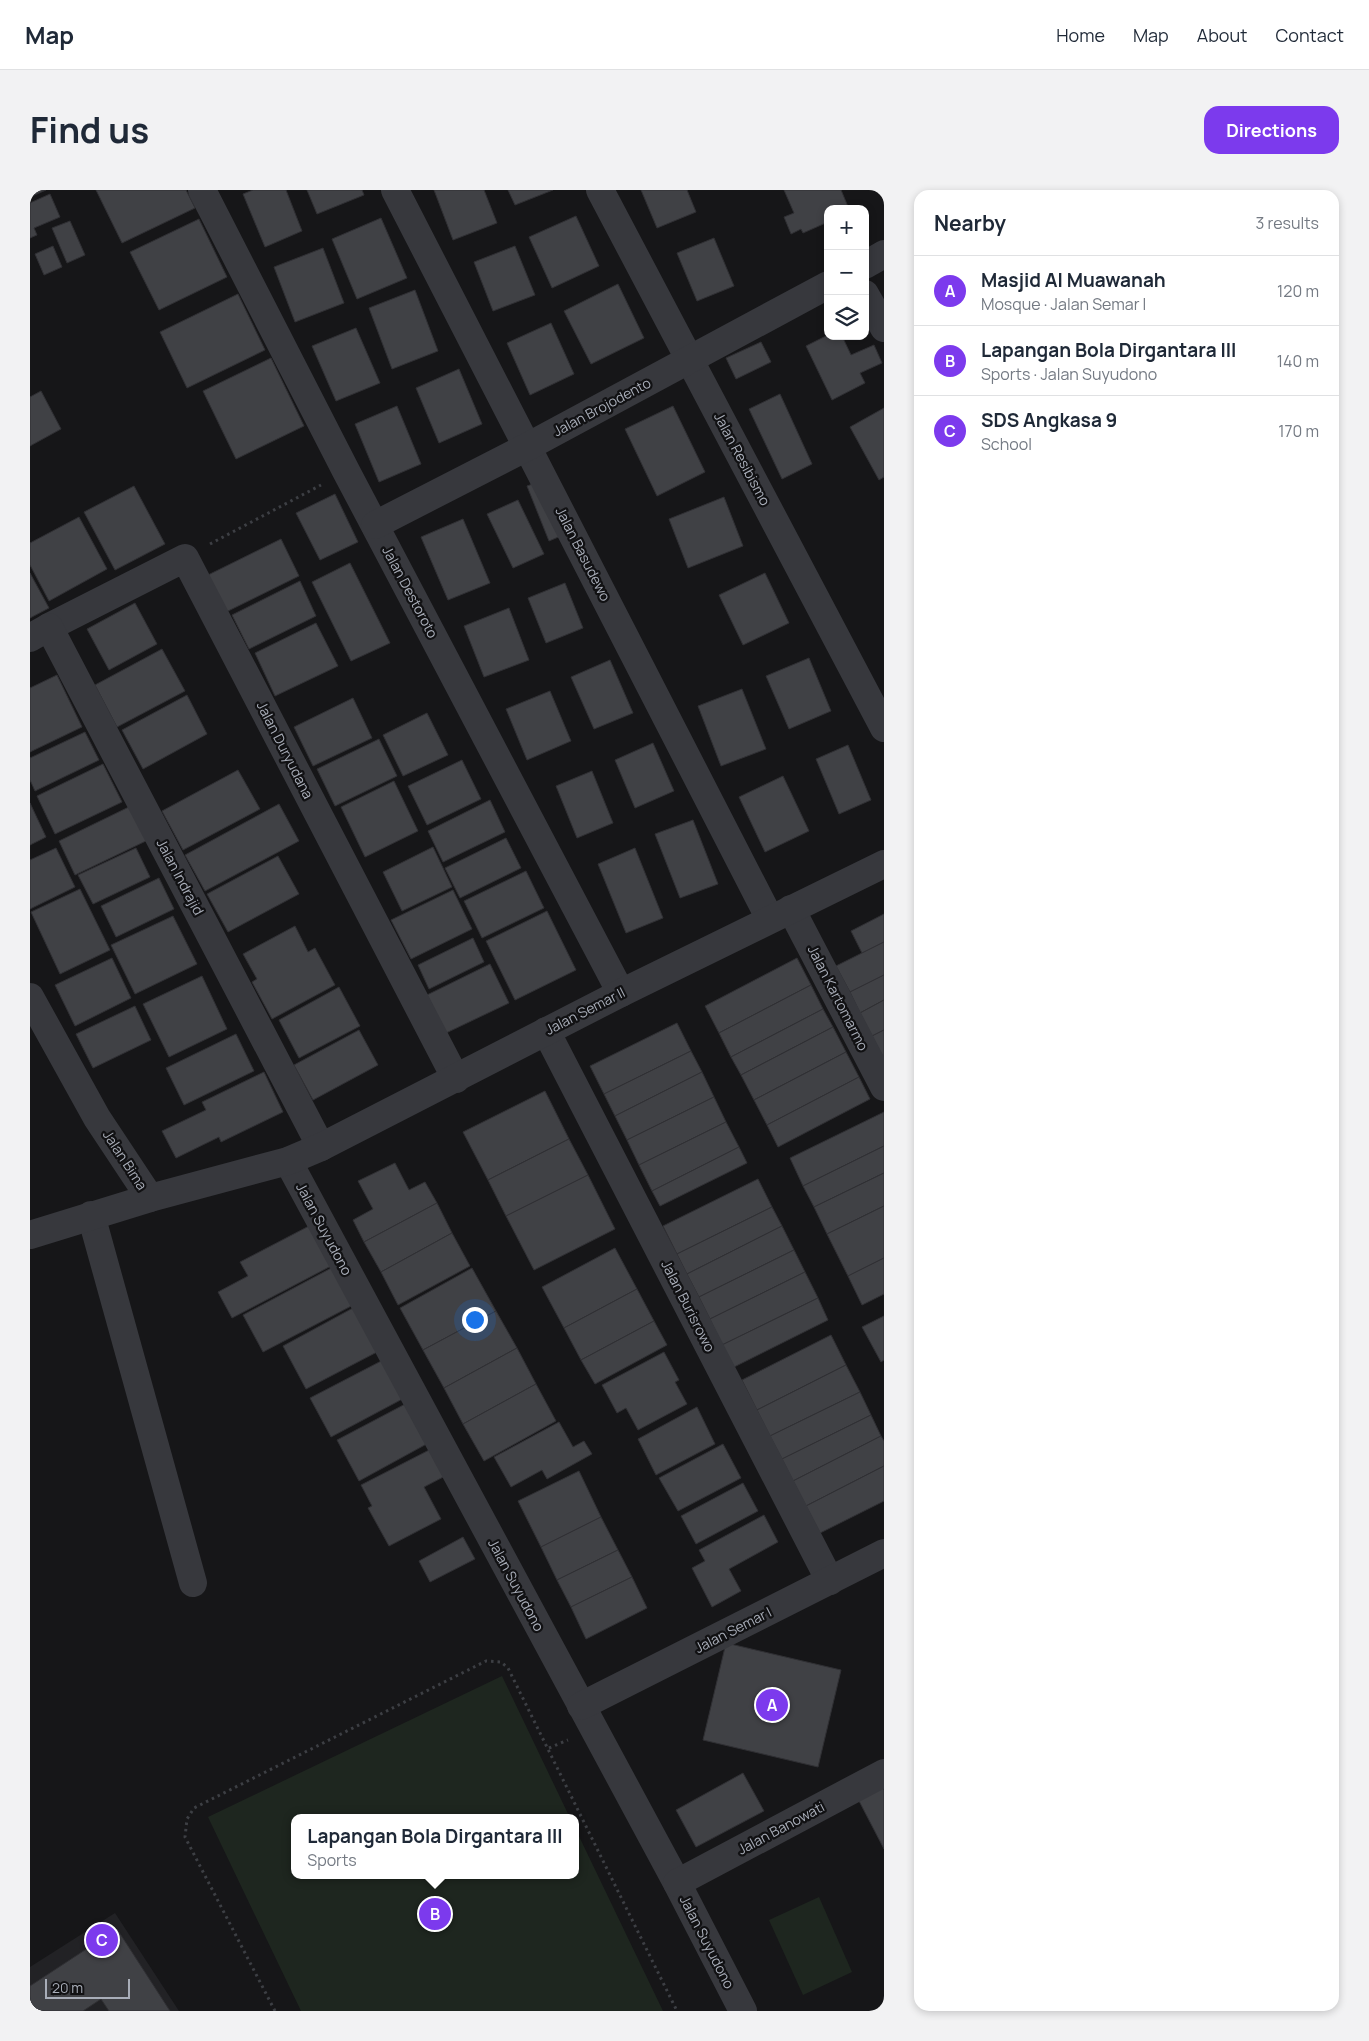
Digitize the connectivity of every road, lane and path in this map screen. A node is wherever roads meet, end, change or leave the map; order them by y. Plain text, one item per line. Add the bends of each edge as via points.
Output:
1 (202, 190) edge
2 (395, 190) edge
3 (600, 190) edge
4 (884, 254) edge
5 (869, 263) edge
6 (824, 287) edge
7 (866, 295) edge
8 (884, 328) edge
9 (690, 360) junction
10 (528, 447) junction
11 (346, 471) junction
12 (375, 525) junction
13 (185, 558) junction
14 (39, 633) edge
15 (884, 728) edge
16 (884, 864) edge
17 (781, 914) junction
18 (621, 993) junction
19 (30, 997) edge
20 (546, 1032) junction
21 (456, 1079) junction
22 (884, 1087) edge
23 (321, 1146) junction
24 (288, 1160) junction
25 (150, 1198) junction
26 (91, 1215) junction
27 (30, 1234) edge
28 (884, 1553) edge
29 (830, 1581) junction
30 (193, 1583) dead end
31 (582, 1706) junction
32 (884, 1772) edge
33 (677, 1883) junction
34 (275, 2011) edge
35 (677, 2011) edge
36 (743, 2011) edge

1 - 11 street, Jalan Destoroto
2 - 10 street, Jalan Basudewo
3 - 9 street, Jalan Resibismo
4 - 5 street
6 - 9 street, Jalan Brojodento
7 - 8 street
9 - 10 street, Jalan Brojodento
9 - 15 street, Jalan Resibismo
10 - 12 street, Jalan Brojodento
10 - 17 street, Jalan Basudewo
11 - 12 street, Jalan Destoroto
11 - 13 path
12 - 18 street, Jalan Destoroto
13 - 14 street
13 - 21 street, Jalan Duryudana
14 - 23 street, Jalan Indrajid
16 - 17 street, Jalan Semar II
17 - 18 street, Jalan Semar II
17 - 22 street, Jalan Kartomarmo
18 - 20 street, Jalan Semar II
19 - 25 street, Jalan Bima via 97,1118
20 - 21 street, Jalan Semar II
20 - 29 street, Jalan Burisrowo
21 - 23 street, Jalan Semar II
23 - 24 street, Jalan Semar II
24 - 25 street, Jalan Bima
24 - 31 street, Jalan Suyudono
25 - 26 street
26 - 27 street
26 - 30 street
28 - 29 street, Jalan Semar I
29 - 31 street, Jalan Semar I
31 - 33 street, Jalan Suyudono
32 - 33 street, Jalan Banowati
33 - 36 street, Jalan Suyudono
34 - 35 path via 185,1837 187,1819 194,1808 486,1661 501,1662 508,1668

